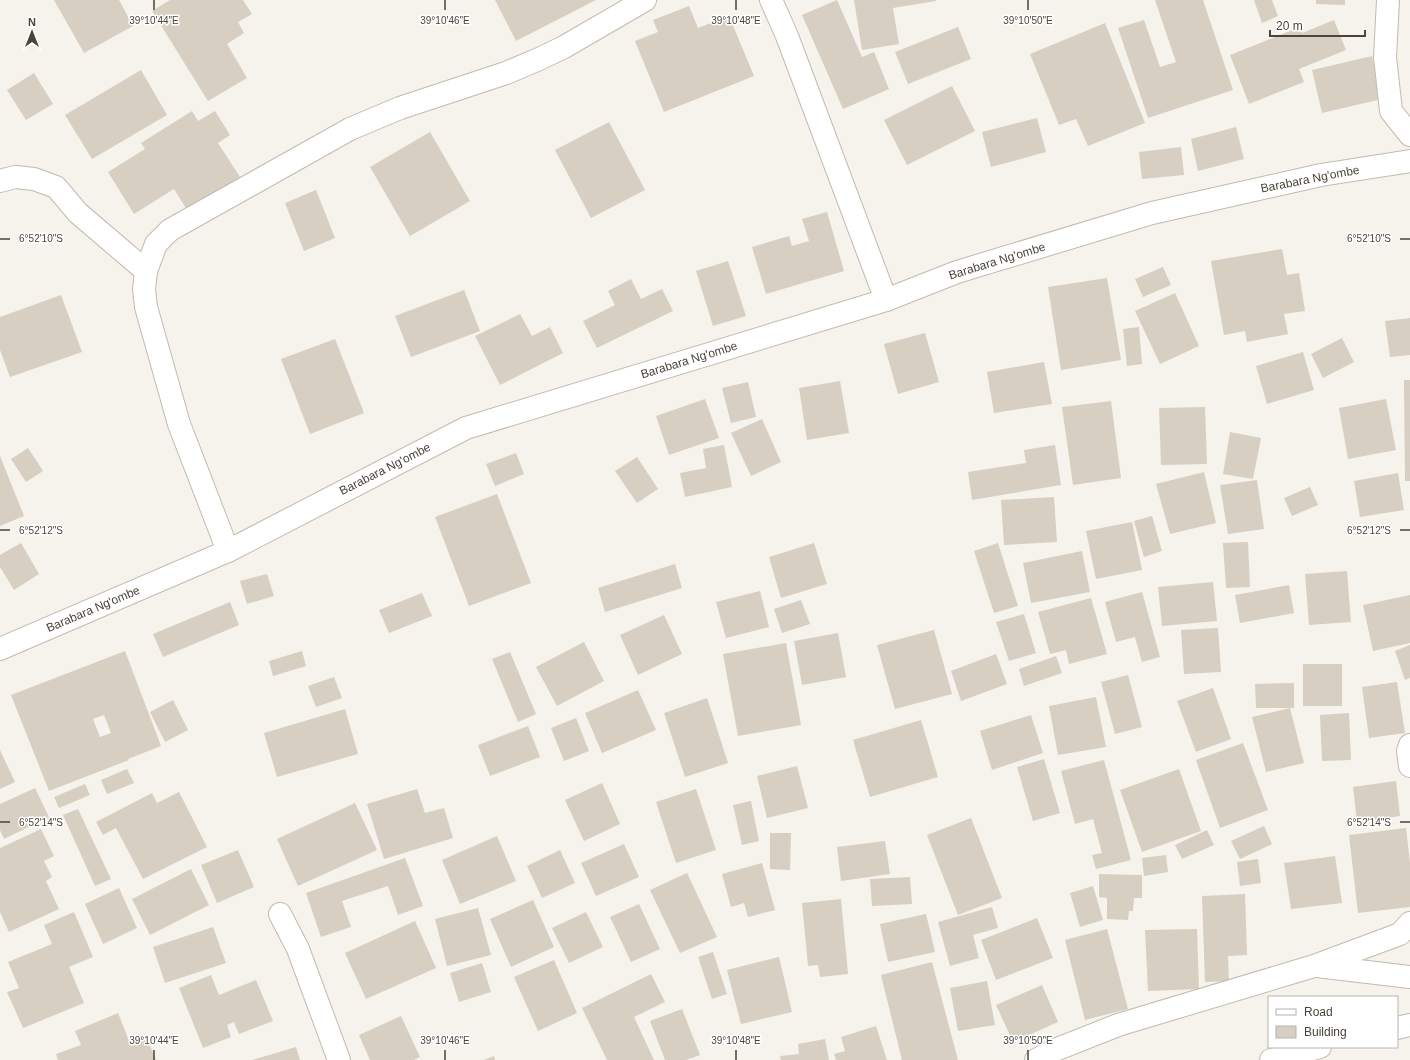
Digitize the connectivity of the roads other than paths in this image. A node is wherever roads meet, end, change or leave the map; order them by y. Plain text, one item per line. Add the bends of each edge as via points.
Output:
1 (645, 0) edge
2 (771, 0) edge
3 (1388, 0) edge
4 (1410, 135) edge
5 (1410, 161) edge
6 (0, 181) edge
7 (146, 271) junction
8 (886, 300) junction
9 (228, 551) junction
10 (0, 649) edge
11 (1410, 745) edge
12 (1410, 766) edge
13 (280, 914) dead end
14 (1410, 923) edge
15 (1314, 966) junction
16 (1410, 977) edge
17 (1410, 1025) edge
18 (1398, 1028) edge
19 (1316, 1048) edge
20 (339, 1060) edge
21 (1036, 1060) edge
22 (1271, 1060) edge

1 - 7 street via 539,59 506,73 400,108 350,129 170,230 156,244
2 - 8 street via 787,36
3 - 4 street via 1385,57 1391,111
5 - 8 street, Barabara Ng'ombe via 1321,175 1152,213 957,272
6 - 7 street via 15,177 34,179 56,187 78,213
7 - 9 street via 146,308 179,424
8 - 9 street, Barabara Ng'ombe via 466,428
9 - 10 street, Barabara Ng'ombe
11 - 12 street
13 - 20 street via 298,949
14 - 15 street via 1400,934
15 - 16 street
15 - 21 street via 1118,1025
17 - 18 street
19 - 22 street

